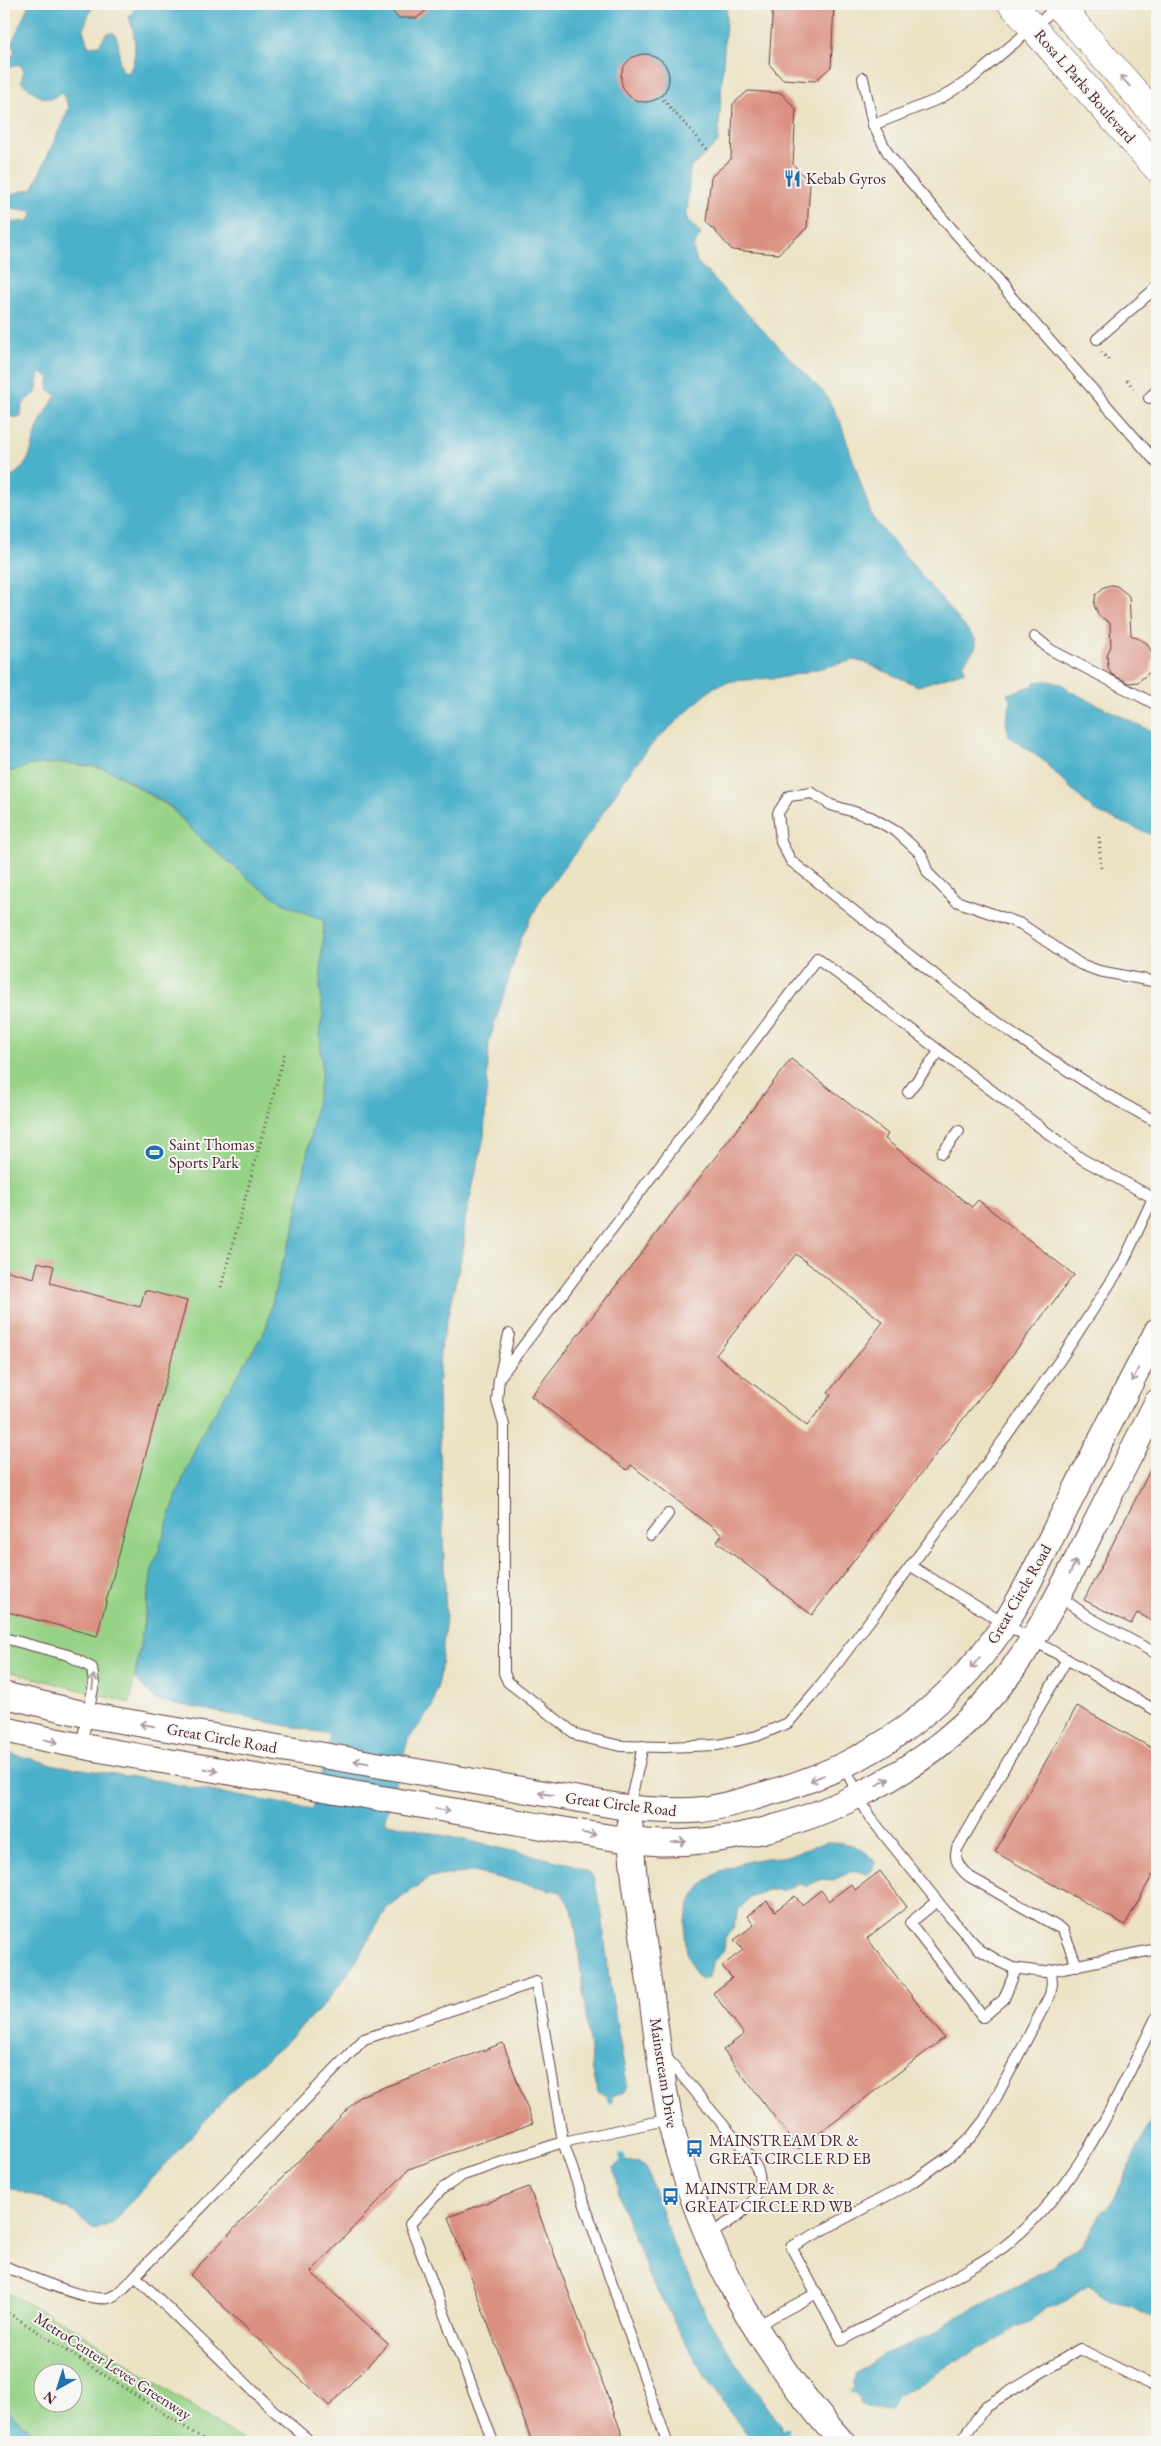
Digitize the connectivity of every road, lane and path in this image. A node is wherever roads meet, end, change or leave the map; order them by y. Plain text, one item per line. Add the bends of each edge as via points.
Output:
1 (1012, 4) edge
2 (1058, 5) edge
3 (1033, 27) junction
4 (863, 78) dead end
5 (660, 96) dead end
6 (1157, 117) edge
7 (873, 125) junction
8 (709, 151) dead end
9 (1157, 168) edge
10 (1157, 287) edge
11 (1098, 344) joint
12 (1109, 360) dead end
13 (1127, 380) dead end
14 (1136, 390) dead end
15 (1157, 390) edge
16 (1149, 398) dead end
17 (1157, 463) edge
18 (1035, 637) dead end
19 (1157, 705) edge
20 (1099, 837) dead end
21 (1101, 868) dead end
22 (1157, 982) edge
23 (285, 1052) dead end
24 (940, 1052) junction
25 (908, 1092) dead end
26 (1157, 1122) edge
27 (959, 1131) dead end
28 (942, 1153) dead end
29 (1155, 1199) edge
30 (221, 1287) dead end
31 (1157, 1331) edge
32 (509, 1334) dead end
33 (499, 1378) junction
34 (1157, 1402) edge
35 (668, 1514) dead end
36 (651, 1536) dead end
37 (911, 1566) junction
38 (1058, 1595) junction
39 (1005, 1624) junction
40 (4, 1638) edge
41 (1032, 1640) junction
42 (1157, 1654) edge
43 (1067, 1660) junction
44 (4, 1695) edge
45 (1157, 1711) edge
46 (88, 1715) junction
47 (4, 1728) edge
48 (642, 1746) junction
49 (81, 1747) junction
50 (844, 1766) junction
51 (858, 1795) junction
52 (629, 1808) junction
53 (630, 1840) junction
54 (937, 1901) junction
55 (1157, 1948) edge
56 (1077, 1966) junction
57 (1016, 1969) junction
58 (1051, 1971) junction
59 (1157, 2016) edge
60 (659, 2050) junction
61 (670, 2119) junction
62 (563, 2142) junction
63 (707, 2235) junction
64 (4, 2266) edge
65 (135, 2276) junction
66 (816, 2293) junction
67 (4, 2310) edge
68 (755, 2326) junction
69 (1157, 2388) edge
70 (208, 2442) edge
71 (311, 2442) edge
72 (493, 2442) edge
73 (667, 2442) edge
74 (842, 2442) edge
75 (960, 2442) edge

1 - 3 main road, Rosa L Parks Boulevard
2 - 3 lane
6 -> 2 main road, Rosa L Parks Boulevard
3 - 7 lane via 974,77 941,98
3 - 9 main road, Rosa L Parks Boulevard
4 - 7 lane
5 - 8 path
7 - 17 lane via 902,172
10 - 11 lane
11 - 12 path
13 - 14 path
15 - 16 lane
18 - 19 lane via 1051,650
20 - 21 path
22 - 26 lane via 1080,964 1022,924 956,900 928,873 921,854 897,832 871,817 832,805 812,793 789,796 778,813 781,842 791,861 1021,1040
23 - 30 path
24 - 25 lane
24 - 29 lane via 1082,1159
24 - 33 lane via 817,958
27 - 28 lane
29 - 37 lane via 1122,1265 1062,1358
31 -> 39 street, Great Circle Road
32 - 33 lane
33 - 48 lane via 497,1401 504,1425 504,1673 508,1682 578,1736 621,1746
38 -> 34 street, Great Circle Road
35 - 36 lane
37 - 39 lane
37 - 48 lane via 822,1684 788,1723 757,1736 718,1745
38 - 41 street, Great Circle Road
38 - 42 lane via 1100,1624
39 - 41 lane
39 -> 50 street, Great Circle Road via 968,1672 921,1718 893,1739
46 -> 40 lane via 94,1678 92,1668 68,1655
41 - 43 lane
51 -> 41 street, Great Circle Road via 896,1776 929,1753 1010,1673
43 - 45 lane
43 - 56 lane via 957,1848 956,1856 970,1878 1063,1930
44 - 46 street, Great Circle Road
46 - 49 lane
52 -> 46 street, Great Circle Road
47 -> 49 street, Great Circle Road
48 - 52 lane
49 -> 53 street, Great Circle Road
50 - 51 lane
50 -> 52 street, Great Circle Road via 801,1784 720,1807 674,1811
53 -> 51 street, Great Circle Road via 665,1843 741,1835 792,1823
51 - 54 lane via 869,1816
52 - 53 street, Mainstream Drive
53 - 60 street, Mainstream Drive
54 - 57 lane via 980,1950
54 - 57 lane via 910,1923 983,2018 1004,1999
55 - 56 lane
56 - 58 lane
57 - 58 lane
58 - 66 lane via 1050,1995 985,2119 970,2138 911,2182 791,2247
59 - 66 lane via 1076,2170 1058,2195 1013,2240 935,2290 842,2340
60 - 61 street, Mainstream Drive
60 - 63 lane via 748,2154 758,2172 759,2188 753,2201 731,2221
61 - 62 lane
61 - 63 street, Mainstream Drive via 689,2191
62 - 65 lane via 536,1982 364,2039
62 - 72 lane via 453,2180 410,2224
62 - 73 lane
63 - 68 street, Mainstream Drive via 721,2267
64 - 65 lane via 97,2298 117,2294
65 - 71 lane via 273,2410
66 - 68 lane
67 - 70 path, MetroCenter Levee Greenway
68 - 74 street, Mainstream Drive via 806,2402
69 - 75 lane via 1080,2349 986,2406

